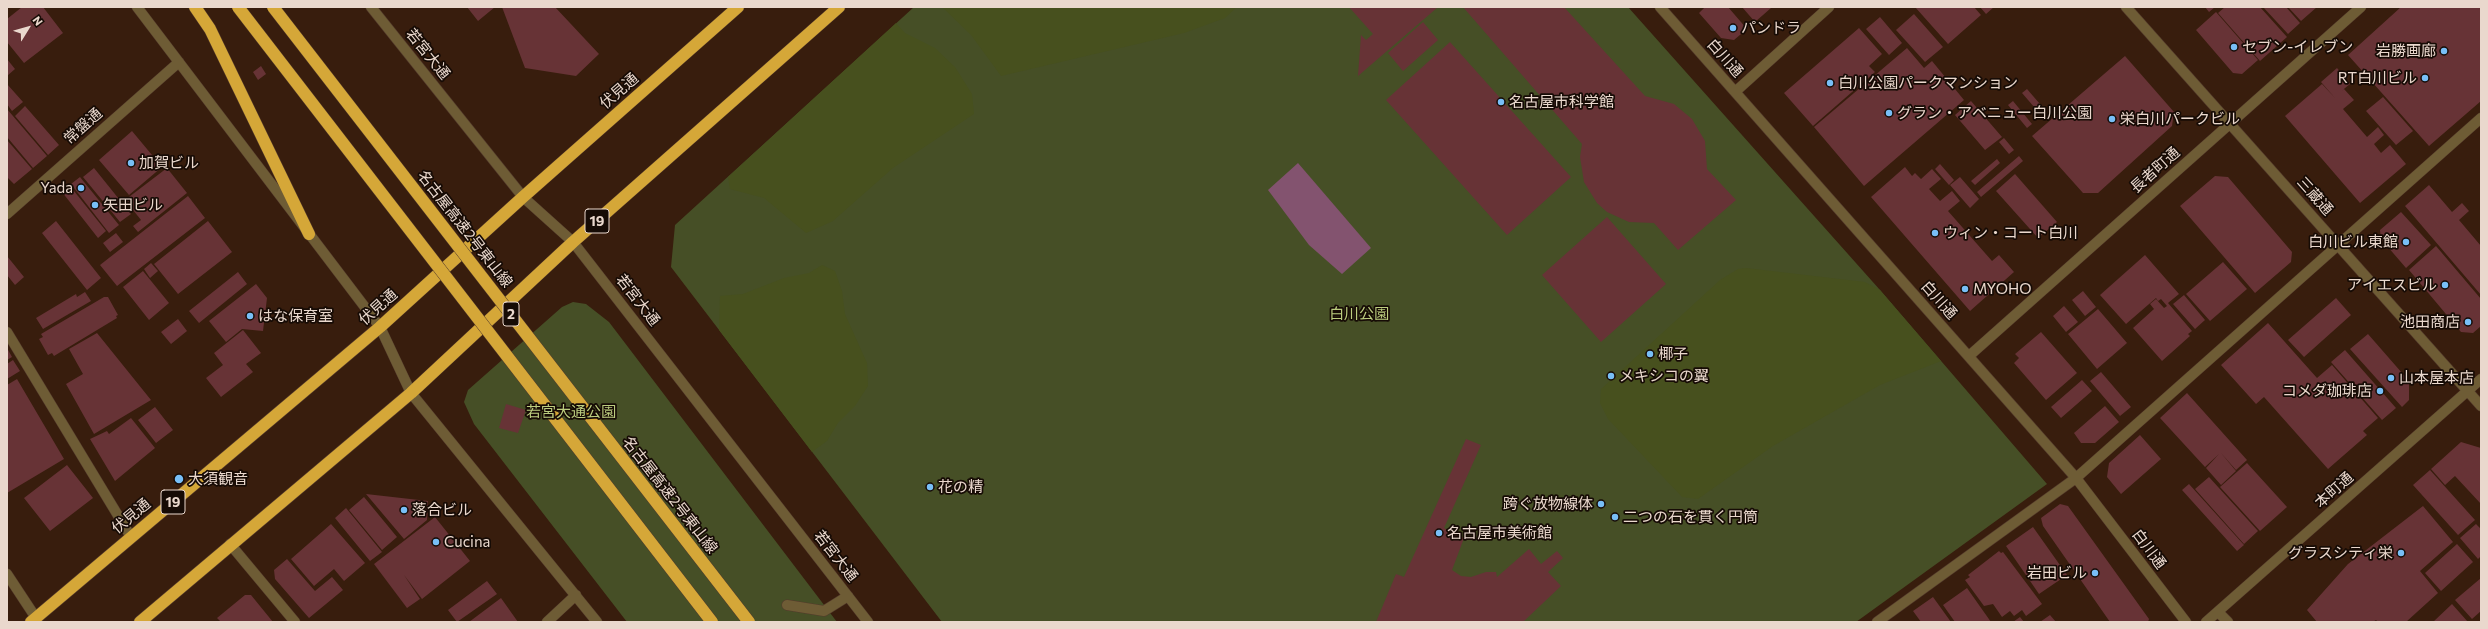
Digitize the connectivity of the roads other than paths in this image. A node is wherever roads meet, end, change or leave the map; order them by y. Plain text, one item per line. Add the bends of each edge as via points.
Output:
1 (137, 7) edge
2 (195, 7) edge
3 (238, 7) edge
4 (273, 7) edge
5 (371, 7) edge
6 (738, 7) edge
7 (839, 7) edge
8 (1660, 7) edge
9 (1829, 7) edge
10 (2126, 7) edge
11 (2361, 7) edge
12 (179, 62) junction
13 (1735, 92) junction
14 (2481, 118) edge
15 (2230, 123) junction
16 (523, 197) junction
17 (7, 214) edge
18 (309, 234) junction
19 (573, 242) junction
20 (2338, 245) junction
21 (380, 327) junction
22 (7, 332) edge
23 (1969, 356) junction
24 (2481, 379) edge
25 (2468, 391) junction
26 (411, 393) junction
27 (2481, 406) edge
28 (2076, 478) junction
29 (131, 537) junction
30 (230, 544) junction
31 (7, 574) edge
32 (576, 595) junction
33 (848, 596) junction
34 (787, 605) dead end
35 (2218, 612) junction
36 (33, 620) edge
37 (140, 622) edge
38 (295, 622) edge
39 (547, 622) edge
40 (597, 622) edge
41 (712, 622) edge
42 (749, 622) edge
43 (868, 622) edge
44 (1877, 622) edge
45 (2186, 622) edge
46 (2206, 622) edge
47 (2228, 622) edge

1 - 12 street
2 - 18 highway via 210,29
3 - 41 highway, 2, bridge
4 - 42 highway, 名古屋高速2号東山線 / 2, bridge
5 - 16 street, 若宮大通
6 - 16 highway, 伏見通 / 19
7 - 19 highway, 19
8 - 13 street, 白川通
9 - 13 street
10 - 15 street, 三蔵通
11 - 15 street, 長者町通
12 - 17 street, 常盤通
12 - 18 street
13 - 23 street, 白川通
14 - 20 street
15 - 20 street, 三蔵通
15 - 23 street, 長者町通
16 - 19 street, 若宮大通
16 - 21 highway, 伏見通 / 19
18 - 21 street
19 - 26 highway, 19
19 - 33 street, 若宮大通
20 - 25 street, 三蔵通
20 - 28 street
21 - 26 street
21 - 29 highway, 伏見通 / 19
22 - 29 street
23 - 28 street, 白川通
24 - 25 street, 本町通
25 - 27 street, 三蔵通
25 - 35 street, 本町通
26 - 30 highway, 19
26 - 32 street
28 - 44 street
28 - 45 street, 白川通
29 - 36 highway, 伏見通 / 19
30 - 37 highway, 19
30 - 38 street
31 - 36 street
32 - 39 street
32 - 40 street
33 - 34 street via 824,611
33 - 43 street, 若宮大通
35 - 46 street, 本町通
35 - 47 street

